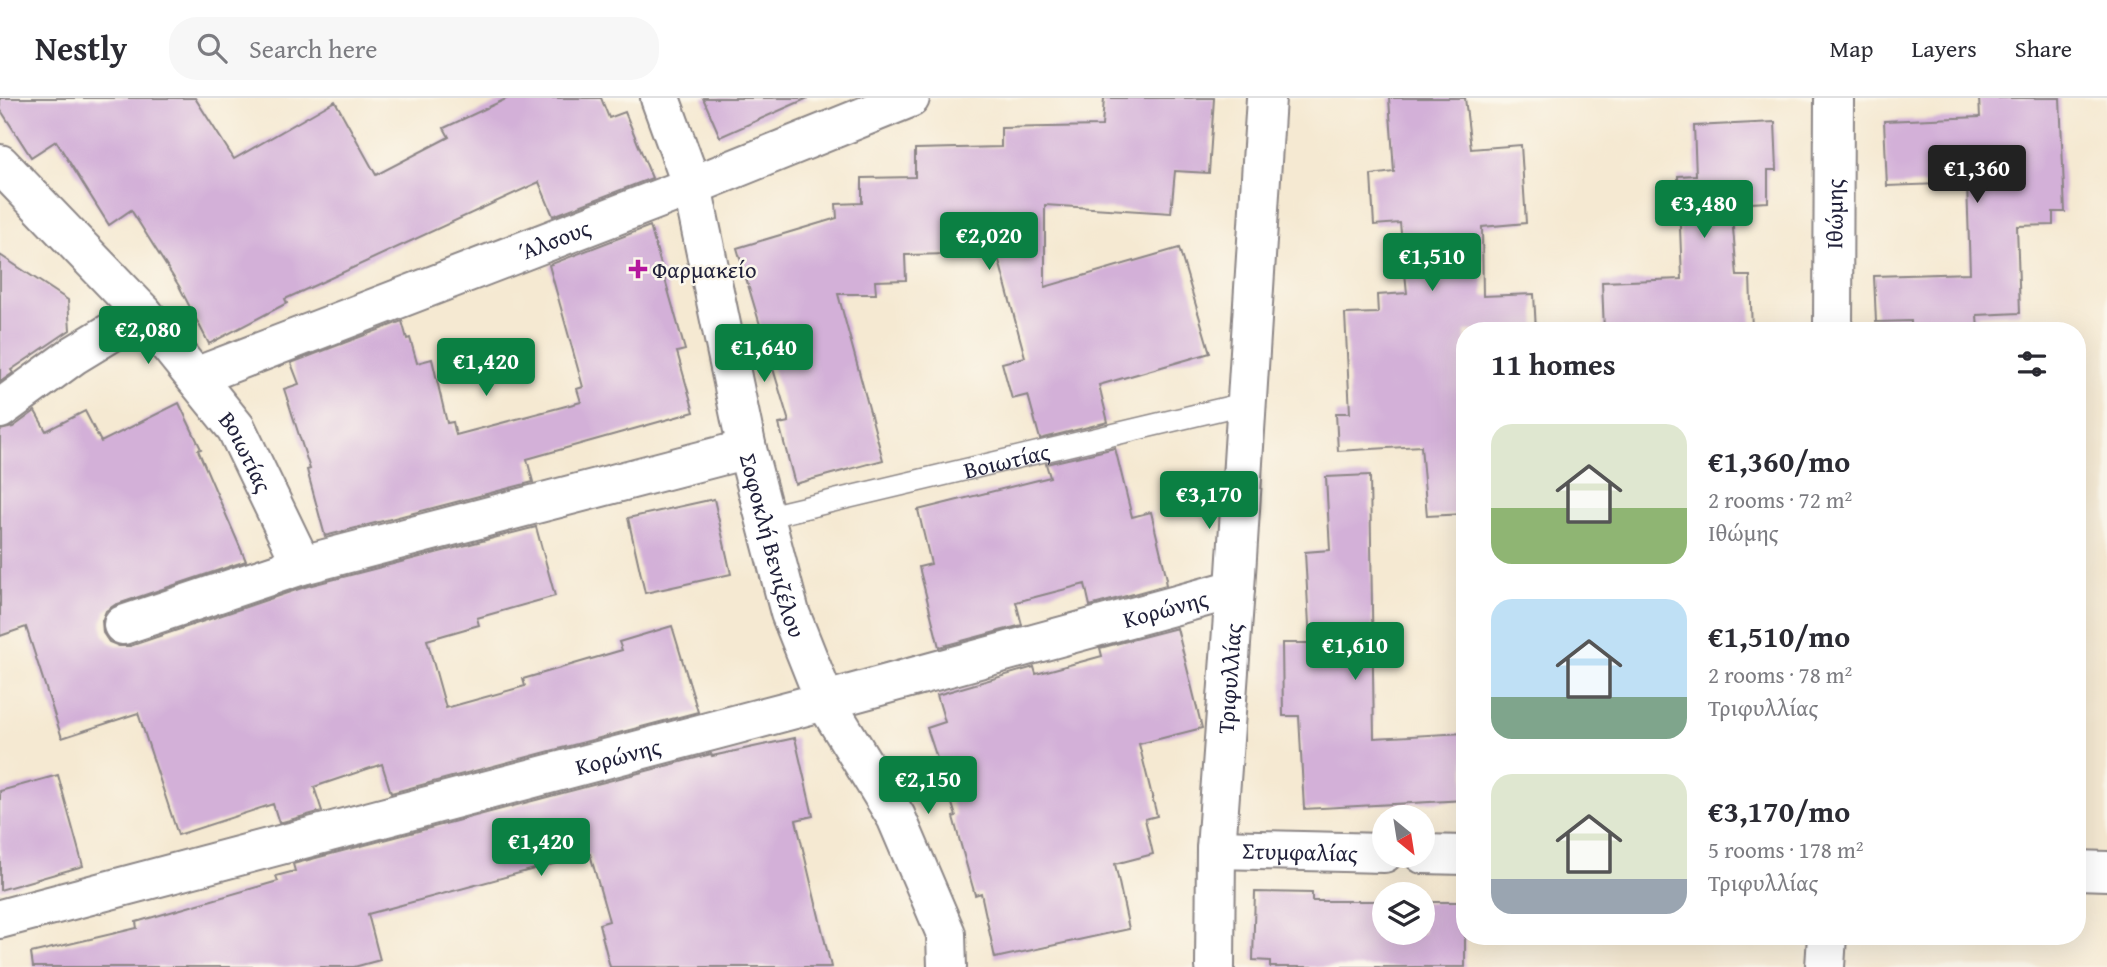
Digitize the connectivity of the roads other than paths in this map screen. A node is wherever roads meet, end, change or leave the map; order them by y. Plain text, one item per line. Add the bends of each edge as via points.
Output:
1 (660, 98) edge
2 (910, 98) edge
3 (1266, 98) edge
4 (1834, 98) edge
5 (0, 164) edge
6 (692, 186) junction
7 (143, 313) junction
8 (1833, 322) edge
9 (195, 377) junction
10 (1247, 403) junction
11 (0, 409) edge
12 (747, 449) junction
13 (765, 516) junction
14 (302, 565) junction
15 (1235, 589) junction
16 (123, 625) dead end
17 (825, 701) junction
18 (1216, 849) junction
19 (1372, 853) edge
20 (1435, 854) edge
21 (1456, 855) edge
22 (2086, 870) edge
23 (2107, 871) edge
24 (0, 919) edge
25 (1827, 945) edge
26 (947, 967) edge
27 (1215, 967) edge
28 (1825, 967) edge

1 - 6 street, Σοφοκλή Βενιζέλου
2 - 6 street, Άλσους
3 - 10 street, Τριφυλλίας
4 - 8 street, Ιθώμης
5 - 7 street, Βοιωτίας
6 - 9 street, Άλσους
6 - 12 street, Σοφοκλή Βενιζέλου
7 - 9 street, Βοιωτίας
7 - 11 street via 74,355
9 - 14 street, Βοιωτίας via 236,428
10 - 13 lane, Βοιωτίας
10 - 15 street, Τριφυλλίας
12 - 13 street, Σοφοκλή Βενιζέλου
12 - 14 street
13 - 17 street, Σοφοκλή Βενιζέλου via 790,613
14 - 16 street
15 - 17 street, Κορώνης
15 - 18 street, Τριφυλλίας
17 - 24 street, Κορώνης
17 - 26 street, Σοφοκλή Βενιζέλου via 896,817 946,934
18 - 19 street, Στυμφαλίας
18 - 27 street, Τριφυλλίας
20 - 21 street
22 - 23 street
25 - 28 street

